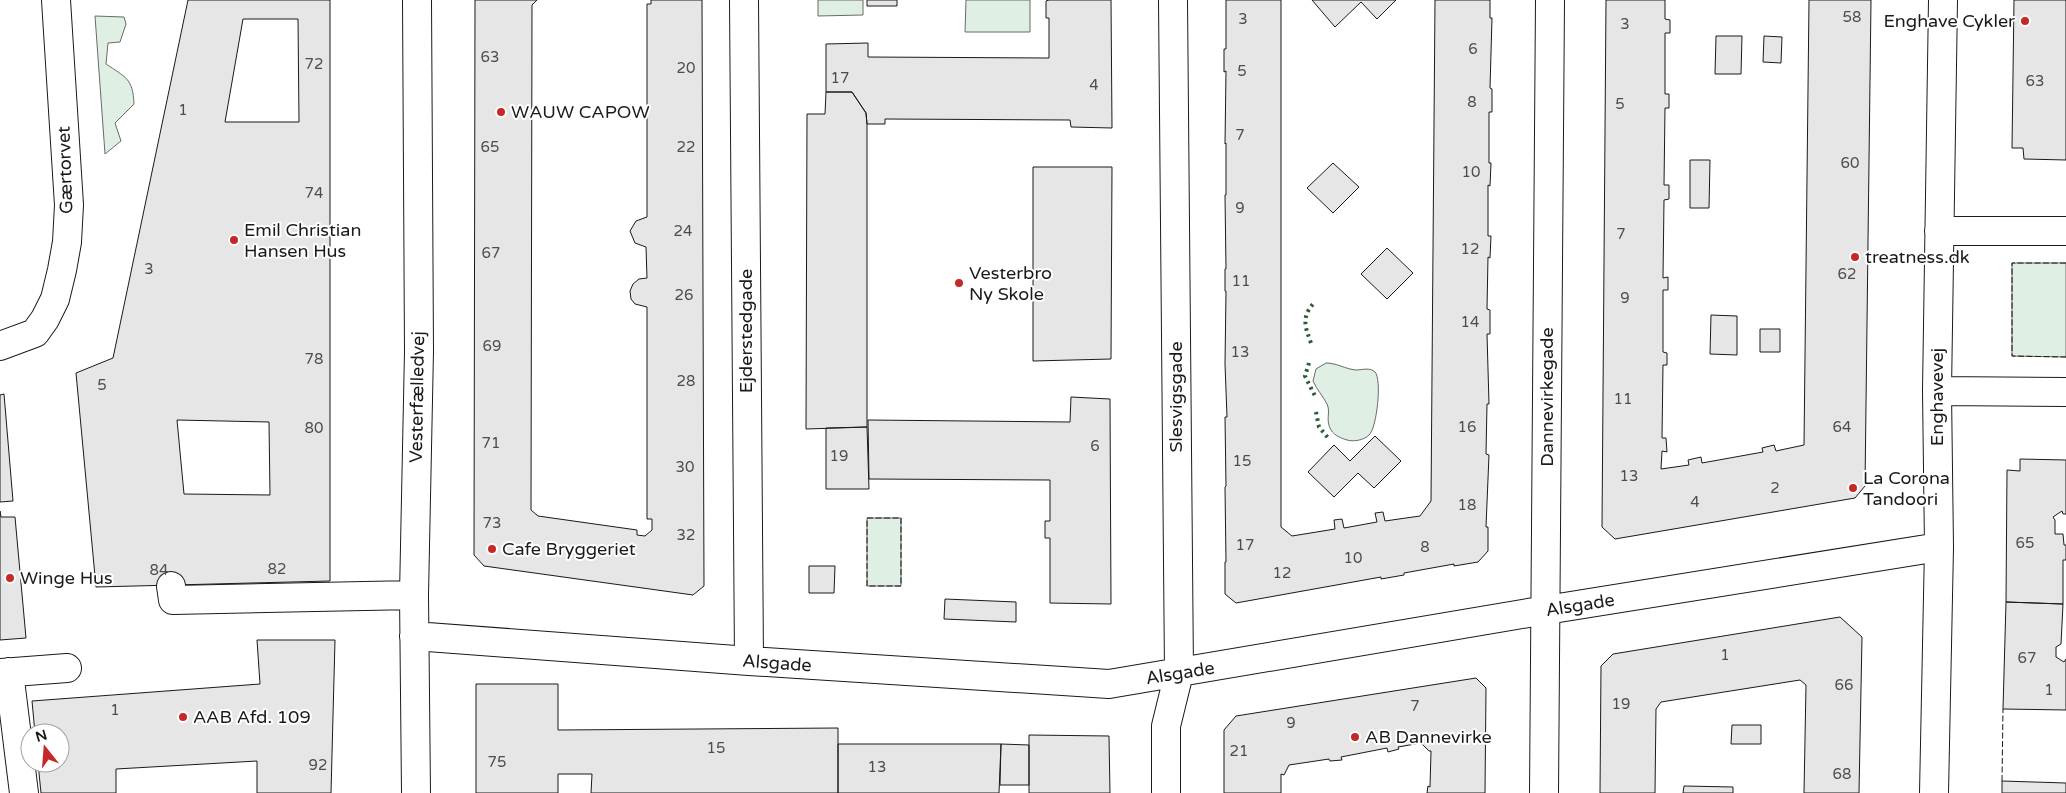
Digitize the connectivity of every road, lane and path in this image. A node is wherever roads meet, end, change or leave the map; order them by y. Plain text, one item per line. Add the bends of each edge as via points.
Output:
1 (56, 0) edge
2 (417, 0) edge
3 (744, 0) edge
4 (1173, 0) edge
5 (1550, 0) edge
6 (1942, 0) edge
7 (1939, 230) junction
8 (2066, 231) edge
9 (0, 346) edge
10 (1937, 391) junction
11 (2066, 392) edge
12 (1939, 547) junction
13 (172, 586) dead end
14 (414, 595) junction
15 (1546, 610) junction
16 (414, 636) junction
17 (749, 661) junction
18 (67, 668) dead end
19 (5, 673) edge
20 (1179, 673) junction
21 (24, 793) edge
22 (416, 793) edge
23 (1166, 793) edge
24 (1544, 793) edge
25 (1934, 793) edge

1 - 9 street, Gærtorvet via 69,205 67,242 55,298 45,319 35,333
2 - 14 street, Vesterfælledvej via 419,351
3 - 17 street, Ejderstedgade
4 - 20 street, Slesvigsgade
5 - 15 street, Dannevirkegade
6 - 7 street, Enghavevej
7 - 8 street
7 - 10 street, Enghavevej
10 - 11 street
10 - 12 street, Enghavevej
12 - 15 street, Alsgade
12 - 25 street, Enghavevej
13 - 14 street via 173,600
14 - 16 street, Vesterfælledvej
15 - 20 street, Alsgade
15 - 24 street, Dannevirkegade
16 - 17 street, Alsgade
16 - 22 street, Vesterfælledvej
17 - 20 street, Alsgade via 1109,684
18 - 19 street
19 - 21 street
20 - 23 street, Slesvigsgade via 1166,726

